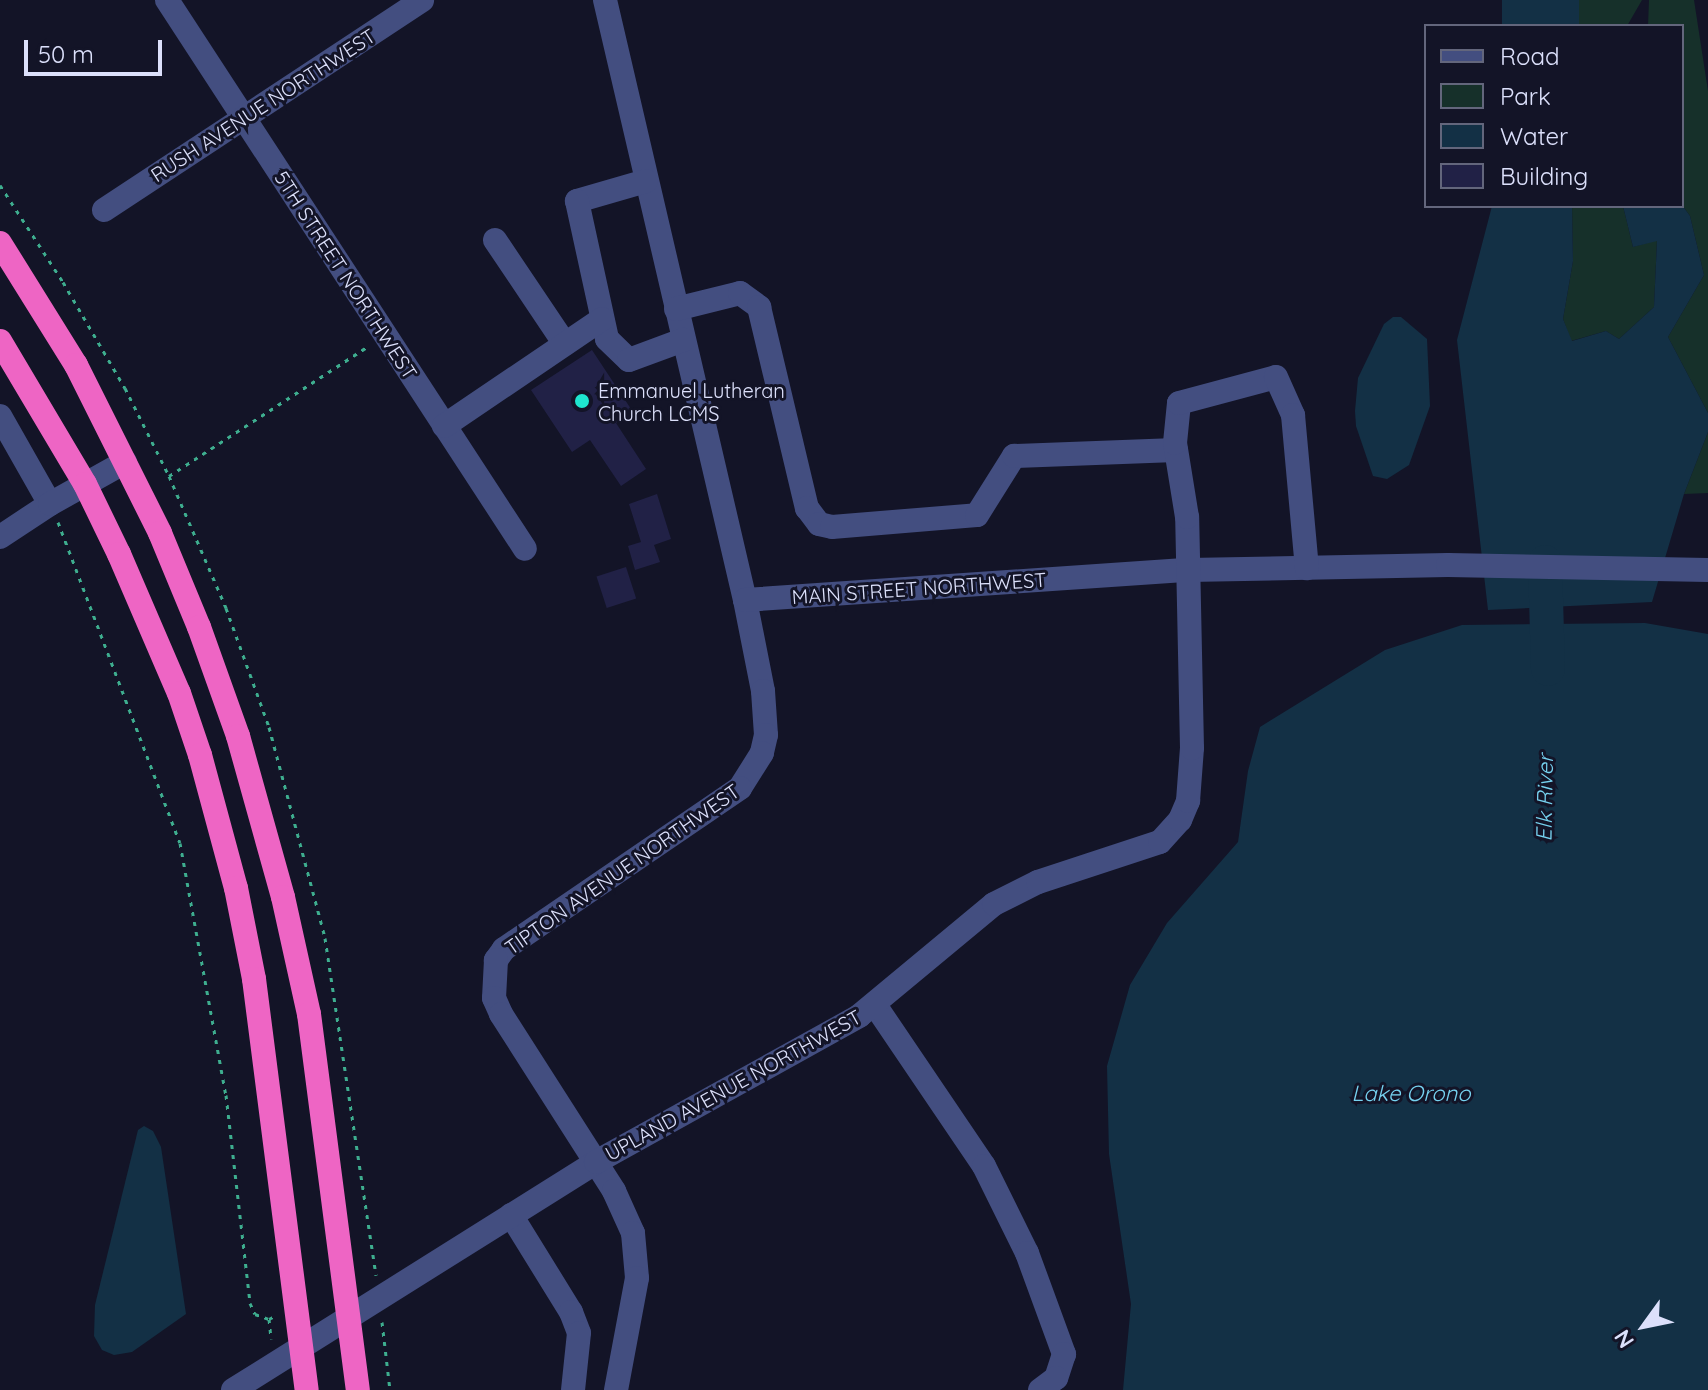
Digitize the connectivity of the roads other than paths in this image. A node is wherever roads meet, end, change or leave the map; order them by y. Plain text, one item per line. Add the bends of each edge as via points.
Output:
1 (167, 0) edge
2 (605, 0) edge
3 (420, 1) edge
4 (245, 119) junction
5 (646, 181) junction
6 (104, 210) dead end
7 (495, 240) dead end
8 (0, 243) edge
9 (676, 309) junction
10 (602, 319) junction
11 (683, 340) junction
12 (0, 341) edge
13 (565, 344) junction
14 (0, 416) edge
15 (444, 426) junction
16 (1176, 450) junction
17 (125, 462) junction
18 (85, 484) junction
19 (50, 504) junction
20 (0, 537) edge
21 (525, 549) dead end
22 (1307, 568) junction
23 (1696, 569) edge
24 (1188, 570) junction
25 (745, 600) junction
26 (875, 1005) junction
27 (596, 1162) junction
28 (511, 1215) junction
29 (350, 1318) junction
30 (301, 1346) junction
31 (574, 1383) edge
32 (233, 1390) edge
33 (307, 1390) edge
34 (358, 1390) edge
35 (553, 1390) edge
36 (616, 1390) edge
37 (1040, 1390) edge

1 - 4 street, 5TH STREET NORTHWEST
2 - 5 street
3 - 4 street, RUSH AVENUE NORTHWEST
4 - 6 street, RUSH AVENUE NORTHWEST
4 - 15 street, 5TH STREET NORTHWEST
5 - 9 street
5 - 10 street via 577,201
7 - 13 street
8 - 17 highway via 76,365
9 - 11 street
9 - 16 street via 740,293 759,307 807,508 819,524 977,515 1014,456
10 - 11 street via 607,339 629,360
10 - 13 street
11 - 25 street
12 - 18 highway
13 - 15 street
14 - 19 street
15 - 21 street, 5TH STREET NORTHWEST
16 - 22 street, UPLAND AVENUE NORTHWEST via 1179,403 1276,377 1293,415
16 - 24 street, UPLAND AVENUE NORTHWEST via 1187,517
17 - 18 street
17 - 29 highway via 199,627 269,842 309,1014
18 - 19 street
18 - 30 highway via 143,603 179,693 222,833 254,979
19 - 20 street
22 - 23 street, MAIN STREET NORTHWEST
22 - 24 street, MAIN STREET NORTHWEST
24 - 25 street, MAIN STREET NORTHWEST
24 - 26 street, UPLAND AVENUE NORTHWEST via 1192,748 1188,801 1180,820 1160,842 1038,882 994,904
25 - 27 street, TIPTON AVENUE NORTHWEST via 765,714 764,744 753,772 720,804 504,949 496,960 494,998 501,1014
26 - 27 street, UPLAND AVENUE NORTHWEST
26 - 37 street via 998,1191 1027,1253 1064,1354 1056,1378
27 - 28 street, UPLAND AVENUE NORTHWEST
27 - 36 street via 624,1211 637,1255
28 - 29 street, UPLAND AVENUE NORTHWEST
28 - 31 street via 579,1333
29 - 30 street, UPLAND AVENUE NORTHWEST
29 - 34 highway
30 - 32 street, UPLAND AVENUE NORTHWEST
30 - 33 highway
31 - 35 street

